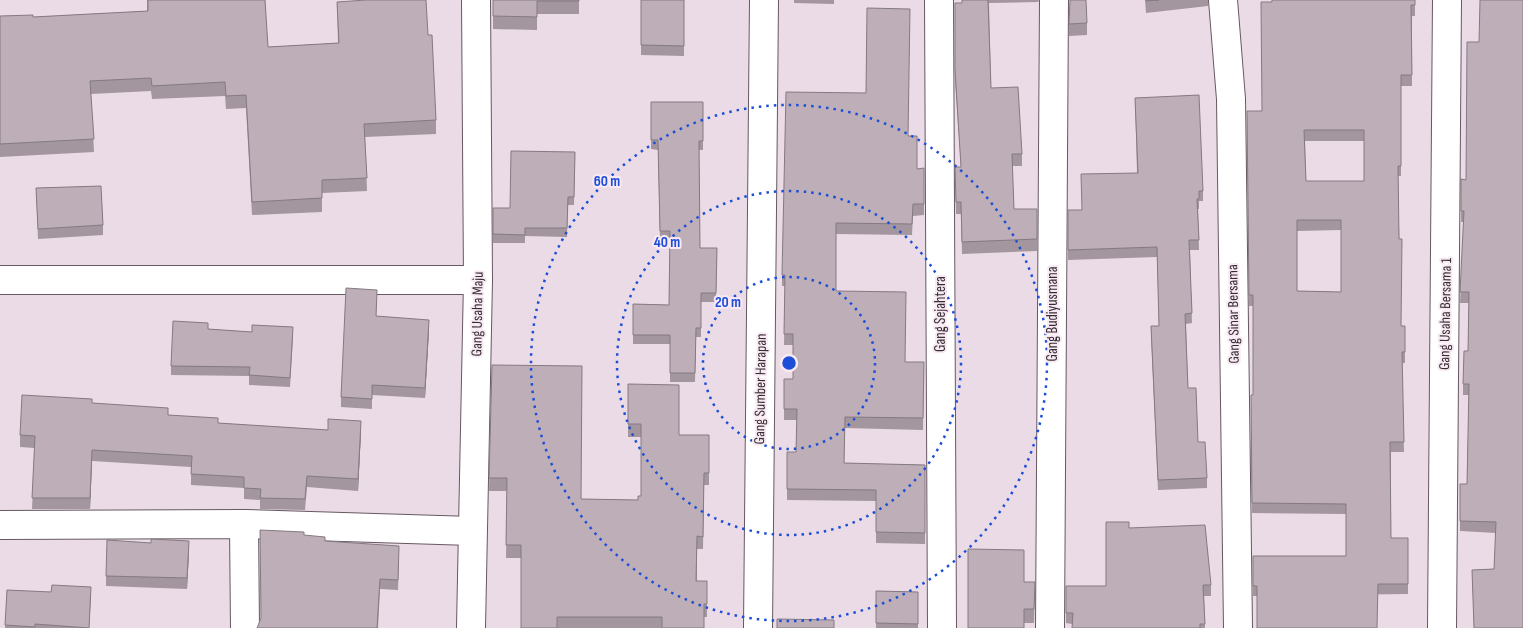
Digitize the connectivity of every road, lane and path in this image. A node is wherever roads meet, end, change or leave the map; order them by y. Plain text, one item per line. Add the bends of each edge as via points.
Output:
1 (476, 0) edge
2 (764, 0) edge
3 (939, 0) edge
4 (1054, 0) edge
5 (1223, 0) edge
6 (1447, 0) edge
7 (0, 280) edge
8 (478, 280) junction
9 (244, 524) junction
10 (0, 525) edge
11 (472, 531) junction
12 (245, 628) edge
13 (471, 628) edge
14 (758, 628) edge
15 (942, 628) edge
16 (1050, 628) edge
17 (1238, 628) edge
18 (1442, 628) edge

1 - 8 street, Gang Usaha Maju
2 - 14 street, Gang Sumber Harapan
3 - 15 street, Gang Sejahtera
4 - 16 street, Gang Budiyusmana
5 - 17 street, Gang Sinar Bersama via 1231,99
6 - 18 street, Gang Usaha Bersama 1
7 - 8 street
8 - 11 street, Gang Usaha Maju
9 - 10 street
9 - 11 street
9 - 12 street
11 - 13 street, Gang Usaha Maju

